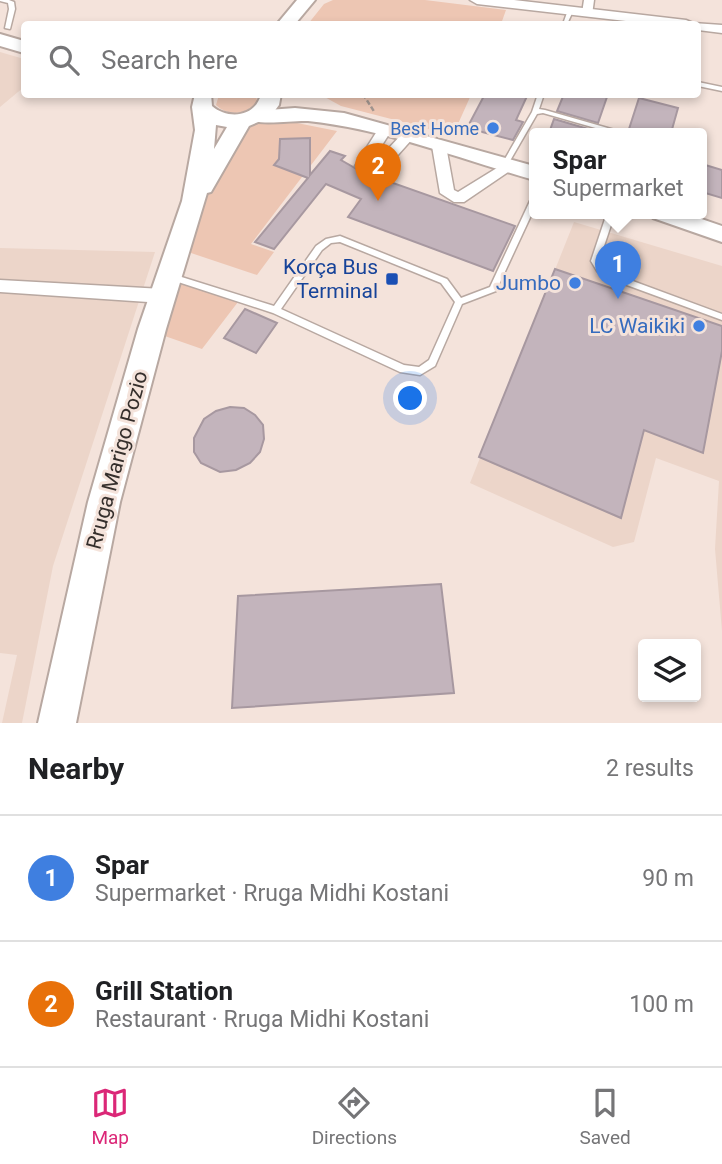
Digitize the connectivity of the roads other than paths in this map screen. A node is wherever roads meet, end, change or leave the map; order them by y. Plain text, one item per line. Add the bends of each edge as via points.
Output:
1 (1, 0) edge
2 (306, 0) edge
3 (477, 0) edge
4 (499, 1) edge
5 (589, 7) edge
6 (567, 18) edge
7 (288, 21) edge
8 (620, 21) edge
9 (701, 26) edge
10 (722, 29) edge
11 (8, 32) edge
12 (21, 44) edge
13 (701, 85) edge
14 (722, 89) edge
15 (270, 98) edge
16 (287, 98) edge
17 (540, 98) edge
18 (198, 100) edge
19 (535, 112) junction
20 (322, 115) junction
21 (248, 119) junction
22 (381, 124) junction
23 (604, 128) edge
24 (407, 137) junction
25 (439, 146) junction
26 (507, 165) junction
27 (529, 172) edge
28 (194, 201) junction
29 (529, 212) edge
30 (609, 219) edge
31 (678, 219) edge
32 (722, 234) edge
33 (0, 286) edge
34 (166, 286) junction
35 (459, 302) junction
36 (276, 310) junction
37 (722, 317) edge
38 (57, 723) edge

1 - 11 lane via 11,2
2 - 7 main road
3 - 4 street
4 - 6 street
5 - 6 street
5 - 8 street
9 - 10 street
11 - 12 main road
13 - 14 lane
15 - 21 main road, Rruga Marigo Pozio via 269,105
16 - 20 main road
17 - 19 lane
18 - 21 main road via 219,120
18 - 28 main road, Rruga Marigo Pozio via 206,130
19 - 23 lane
19 - 26 lane
20 - 21 main road
20 - 22 main road
21 - 28 main road, Rruga Marigo Pozio
22 - 24 main road
22 - 24 street via 362,166 375,172
24 - 25 main road
25 - 26 main road
25 - 26 street via 447,193 459,198
26 - 27 main road
28 - 34 main road, Rruga Marigo Pozio
29 - 35 lane via 493,289
30 - 37 lane via 595,261 600,269
31 - 32 main road
33 - 34 street
34 - 36 lane
34 - 38 main road, Rruga Marigo Pozio via 104,502
35 - 36 lane via 444,281 340,239 318,248
35 - 36 lane via 432,363 420,371 403,369

